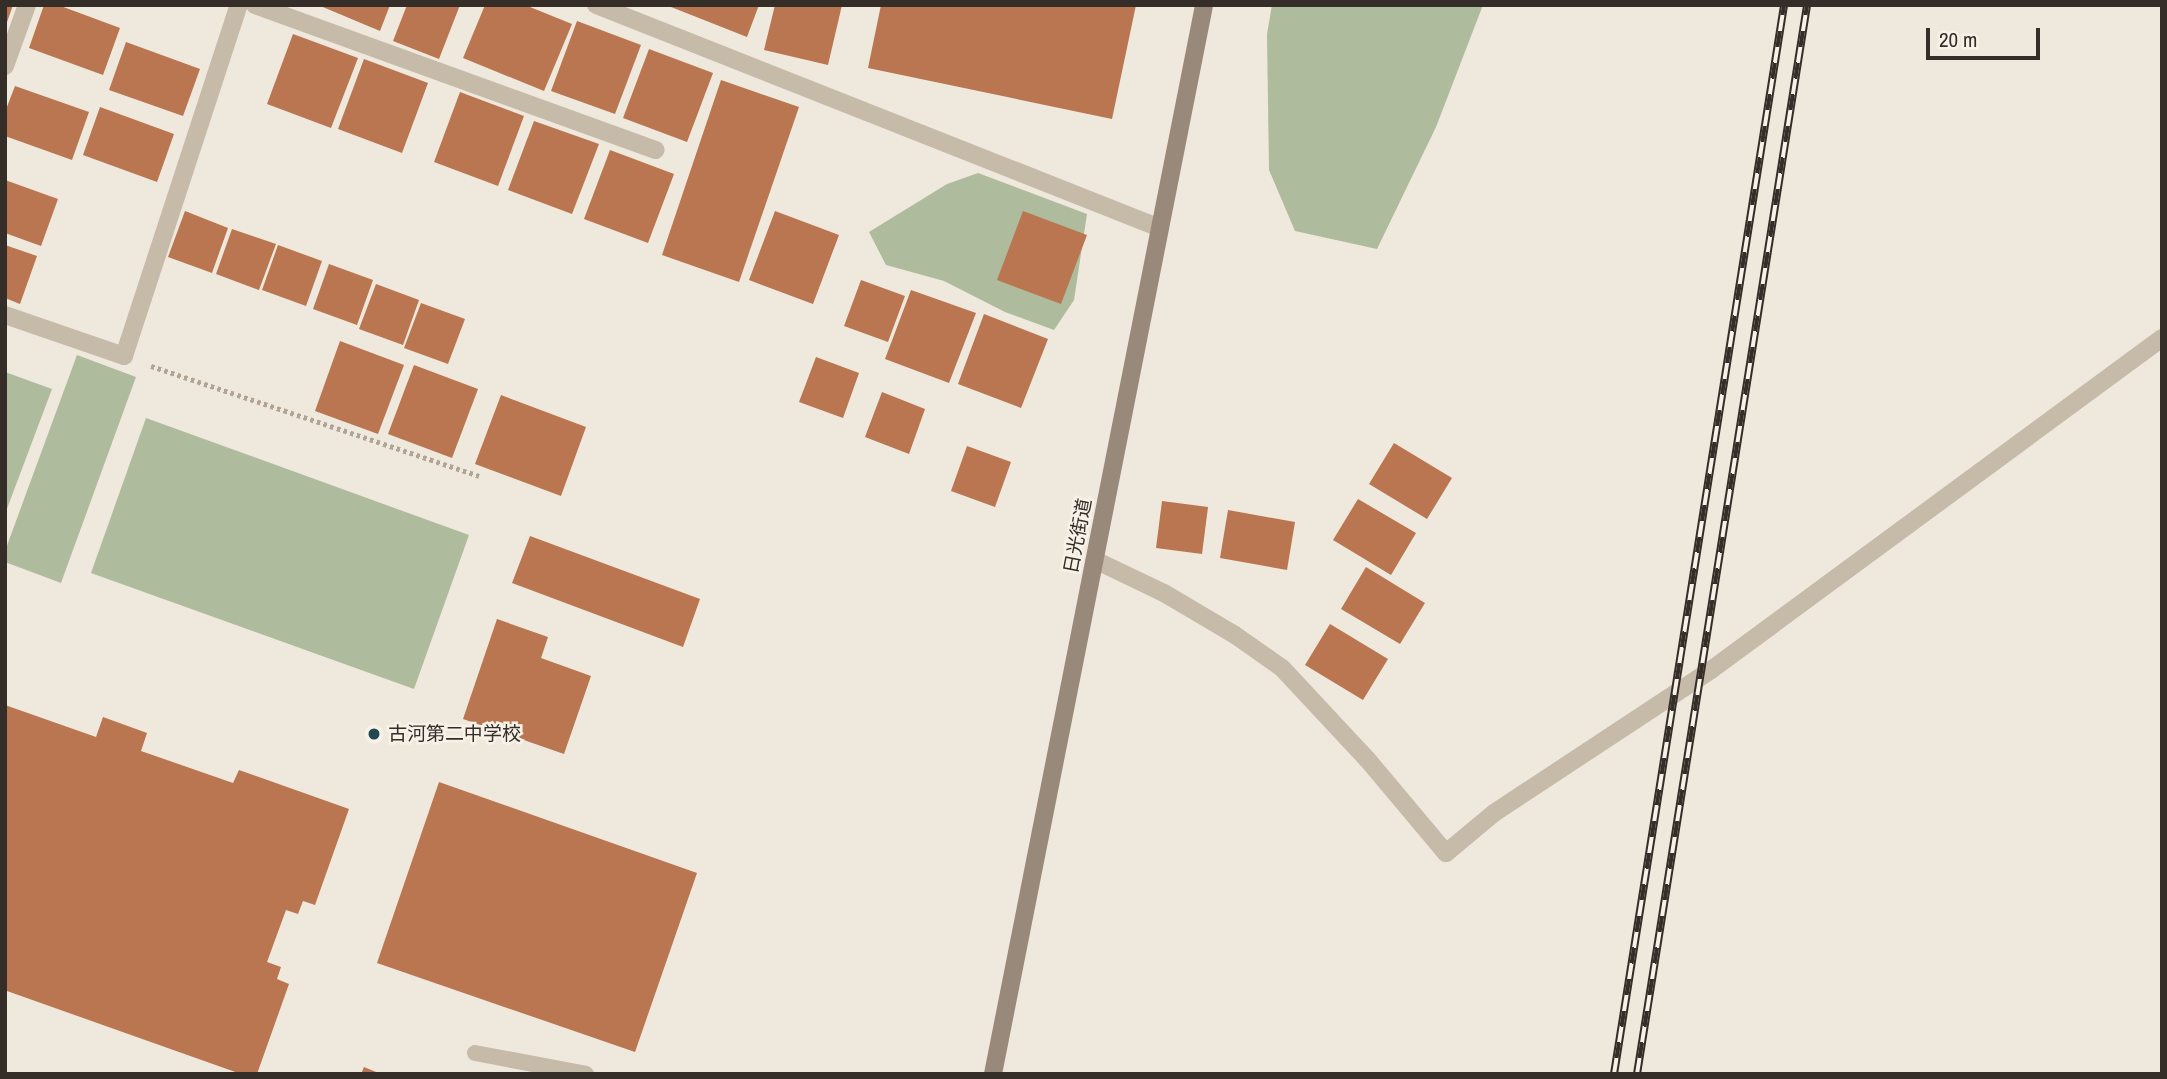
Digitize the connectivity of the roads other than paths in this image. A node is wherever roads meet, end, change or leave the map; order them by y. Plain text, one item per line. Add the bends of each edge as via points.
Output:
1 (27, 5) edge
2 (239, 5) edge
3 (255, 5) edge
4 (596, 5) edge
5 (1204, 5) edge
6 (5, 66) edge
7 (656, 150) dead end
8 (1160, 228) junction
9 (5, 315) edge
10 (2162, 338) edge
11 (1095, 560) junction
12 (475, 1053) dead end
13 (586, 1074) edge
14 (993, 1074) edge

1 - 6 street
2 - 9 street via 124,356
3 - 7 street
4 - 8 street
5 - 8 main road, 日光街道
8 - 11 main road, 日光街道
10 - 11 street via 1711,670 1494,813 1446,853 1282,668 1164,593
11 - 14 main road, 日光街道
12 - 13 lane

